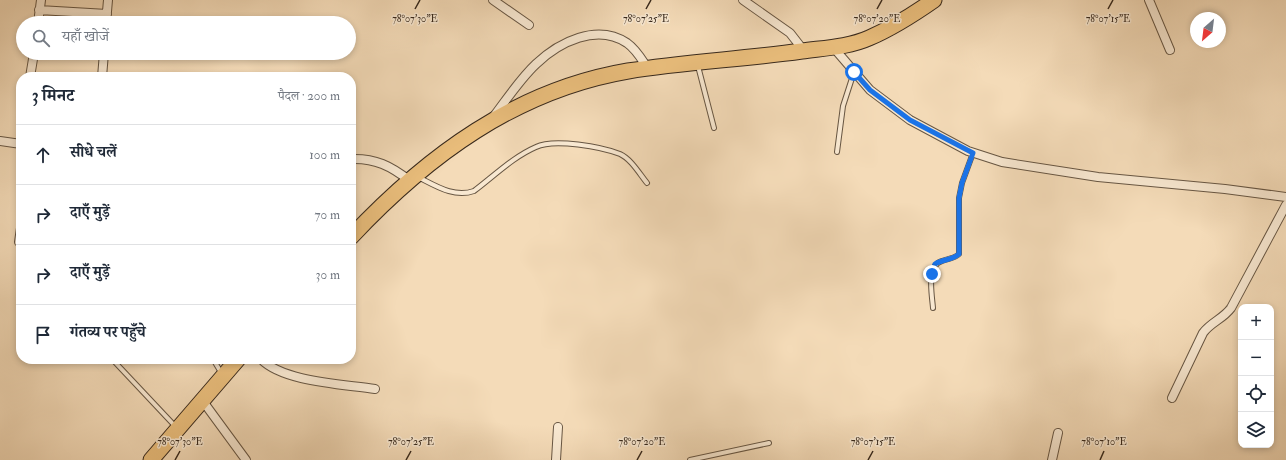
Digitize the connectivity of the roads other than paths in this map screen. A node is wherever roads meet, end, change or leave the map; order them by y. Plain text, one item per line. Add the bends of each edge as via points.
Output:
1 (41, 0) edge
2 (108, 0) edge
3 (493, 0) edge
4 (934, 0) edge
5 (1149, 0) edge
6 (745, 1) edge
7 (39, 10) junction
8 (107, 14) joint
9 (39, 16) edge
10 (529, 25) dead end
11 (833, 47) junction
12 (1170, 50) dead end
13 (804, 51) junction
14 (33, 60) edge
15 (103, 60) edge
16 (698, 63) junction
17 (648, 69) junction
18 (31, 72) edge
19 (102, 72) edge
20 (854, 72) junction
21 (490, 122) junction
22 (714, 128) dead end
23 (0, 142) edge
24 (16, 144) edge
25 (836, 152) dead end
26 (973, 153) junction
27 (356, 159) edge
28 (413, 178) junction
29 (647, 183) dead end
30 (1286, 197) edge
31 (1286, 205) edge
32 (356, 232) edge
33 (933, 308) dead end
34 (117, 364) edge
35 (216, 364) edge
36 (234, 364) edge
37 (265, 364) edge
38 (223, 376) junction
39 (375, 389) dead end
40 (1172, 398) dead end
41 (202, 400) junction
42 (558, 427) dead end
43 (178, 430) junction
44 (1058, 433) dead end
45 (769, 443) dead end
46 (151, 460) edge
47 (246, 460) edge
48 (556, 460) edge
49 (690, 460) edge
50 (1052, 460) edge

1 - 7 street
2 - 8 street
3 - 10 street
4 - 11 highway via 911,16 868,38
5 - 12 street
6 - 13 street via 790,33
7 - 8 street
7 - 9 street
11 - 13 highway
11 - 20 street
13 - 16 highway
14 - 18 street
15 - 19 street
16 - 17 highway
16 - 22 lane
17 - 21 highway via 627,71 571,85 537,98
17 - 21 street via 638,52 627,43 597,34 576,38 558,46 535,64
20 - 25 lane via 843,106
20 - 26 street via 870,90 910,120
21 - 28 highway via 469,134
23 - 24 street
26 - 30 street via 1002,162 1098,177
26 - 33 lane via 959,198 959,254 956,258 935,264 932,274
27 - 28 street via 379,161
28 - 29 lane via 450,192 466,194 537,146 556,142 621,154
28 - 32 highway
31 - 40 street via 1231,308 1203,333
34 - 43 lane
35 - 38 lane
36 - 38 highway
37 - 39 street via 280,373 297,377
38 - 41 highway
41 - 43 highway
41 - 47 street
42 - 48 street
43 - 46 highway
44 - 50 street
45 - 49 lane

